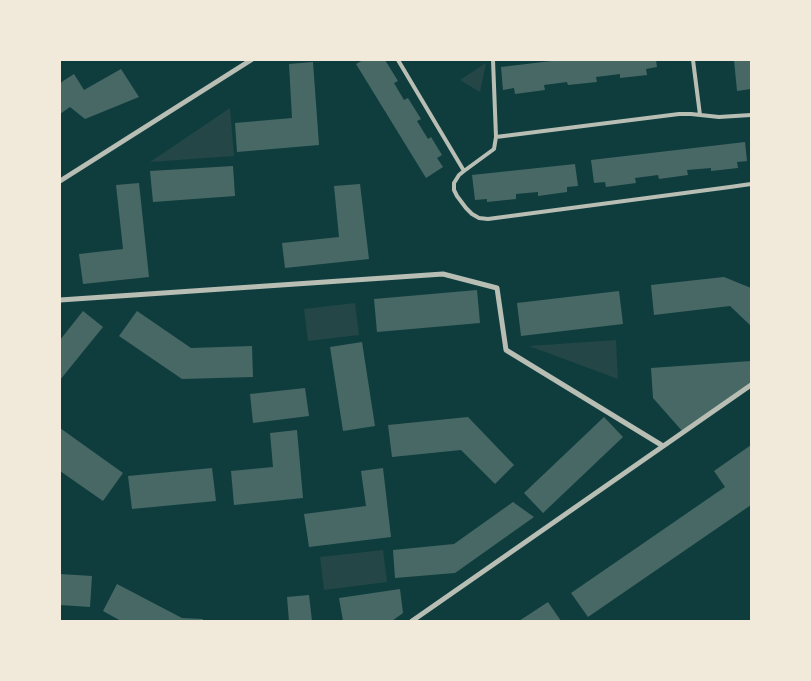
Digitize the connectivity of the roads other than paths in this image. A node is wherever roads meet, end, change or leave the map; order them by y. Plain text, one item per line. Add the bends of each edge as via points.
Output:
1 (251, 60) edge
2 (398, 60) edge
3 (493, 60) edge
4 (693, 60) edge
5 (700, 115) junction
6 (751, 115) edge
7 (496, 137) junction
8 (464, 171) junction
9 (60, 181) edge
10 (751, 184) edge
11 (60, 300) edge
12 (751, 386) edge
13 (663, 446) junction
14 (412, 621) edge

1 - 9 street
2 - 8 lane
3 - 7 lane
4 - 5 lane
5 - 6 lane
5 - 7 lane via 679,114
7 - 8 lane via 494,149
8 - 10 lane via 454,184 457,196 472,214 488,219
11 - 13 street via 443,274 497,288 506,350
12 - 13 street
13 - 14 street

